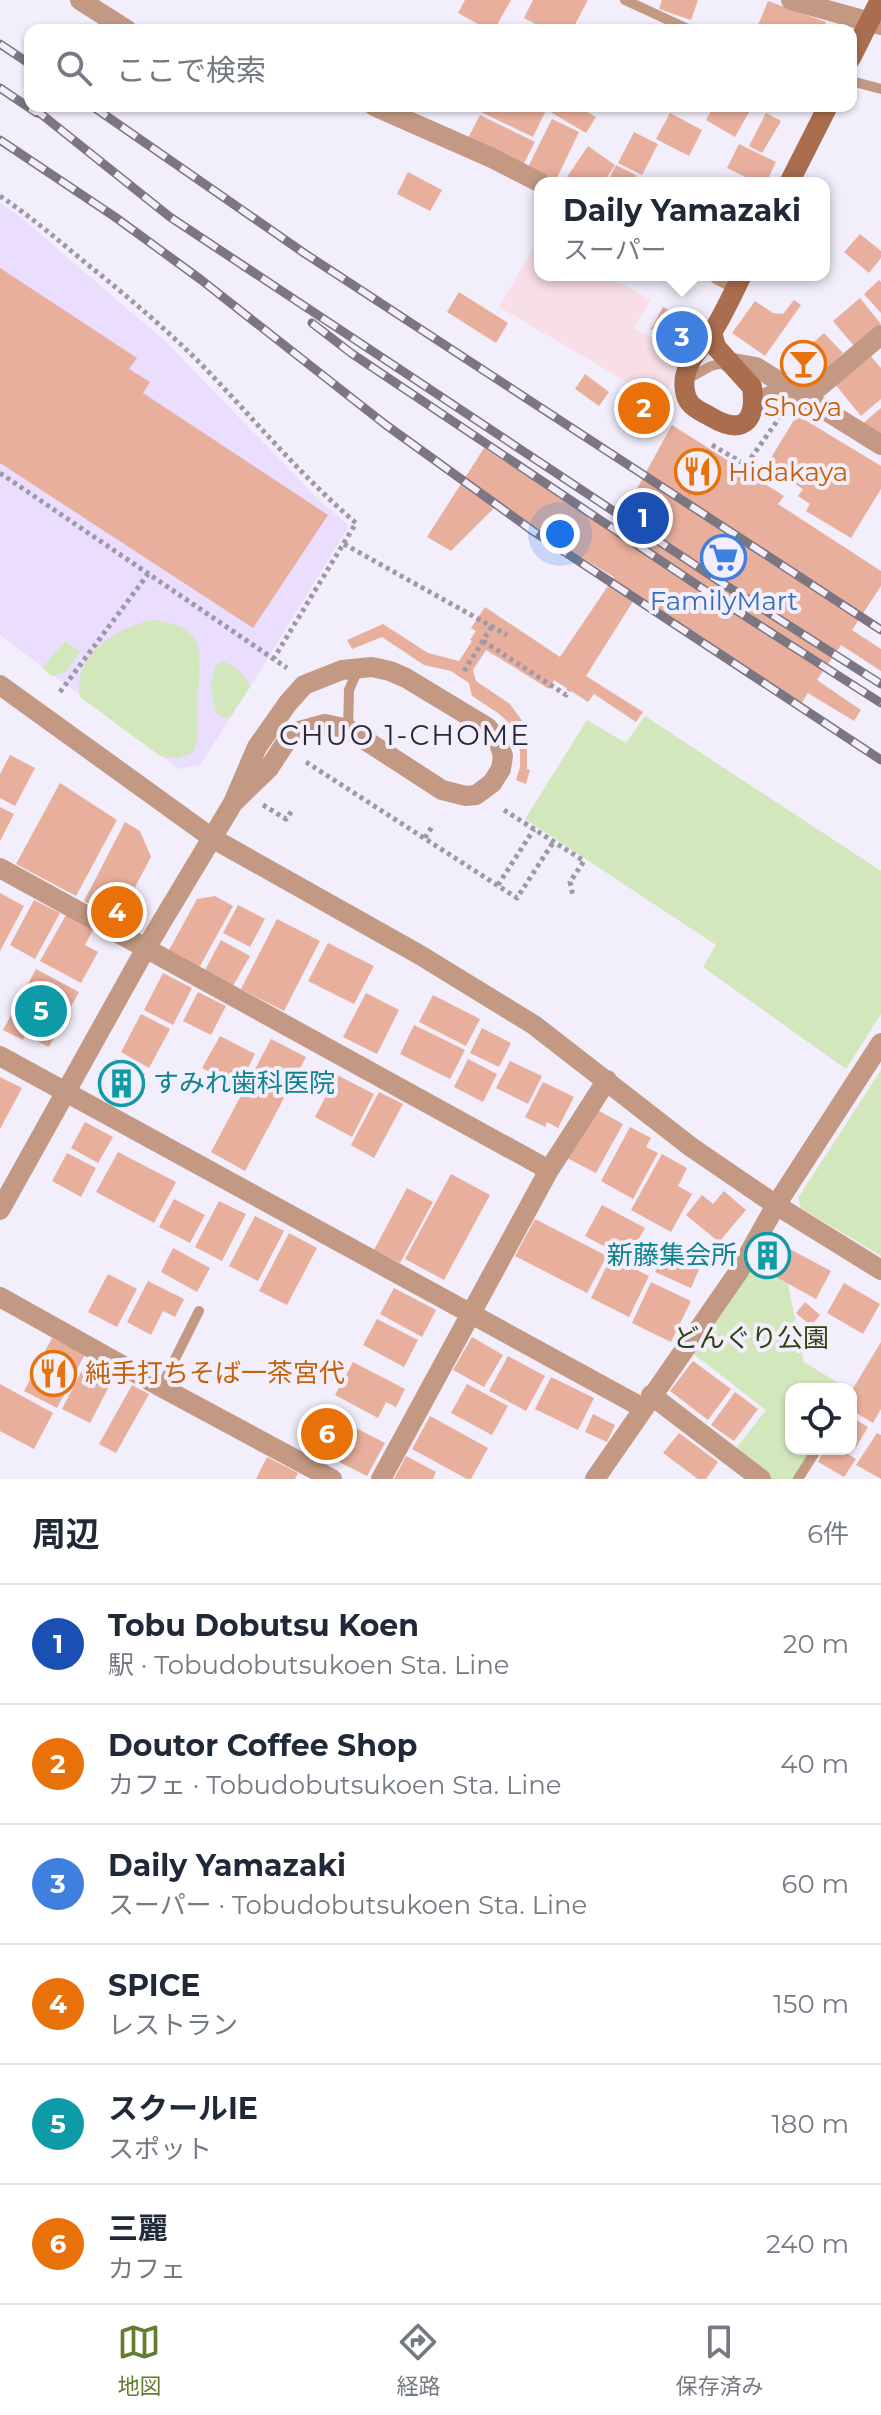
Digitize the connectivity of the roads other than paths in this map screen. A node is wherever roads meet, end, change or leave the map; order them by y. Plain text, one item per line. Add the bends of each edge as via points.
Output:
1 (80, 0) edge
2 (625, 0) edge
3 (791, 0) edge
4 (875, 16) edge
5 (118, 24) edge
6 (677, 24) edge
7 (857, 48) edge
8 (857, 83) edge
9 (881, 89) edge
10 (388, 112) edge
11 (825, 112) edge
12 (792, 177) edge
13 (534, 179) edge
14 (732, 281) edge
15 (712, 332) junction
16 (881, 335) edge
17 (728, 362) junction
18 (684, 381) junction
19 (802, 396) junction
20 (754, 403) junction
21 (881, 445) edge
22 (358, 669) junction
23 (0, 685) edge
24 (348, 729) junction
25 (233, 803) junction
26 (212, 838) junction
27 (0, 868) edge
28 (146, 948) junction
29 (881, 1043) edge
30 (0, 1056) edge
31 (607, 1080) junction
32 (65, 1092) junction
33 (549, 1170) junction
34 (776, 1205) junction
35 (0, 1210) edge
36 (881, 1270) edge
37 (0, 1297) edge
38 (199, 1311) dead end
39 (471, 1313) junction
40 (161, 1387) junction
41 (647, 1402) junction
42 (813, 1455) edge
43 (332, 1479) edge
44 (381, 1479) edge
45 (595, 1479) edge
46 (761, 1479) edge
47 (798, 1479) edge

1 - 5 street
2 - 6 lane
3 - 4 street
4 - 7 main road
8 - 9 lane
10 - 13 street
11 - 12 main road
14 - 15 main road
15 - 17 main road
15 - 18 main road via 692,358
16 - 19 street
17 - 18 lane
17 - 19 street via 756,367
17 - 20 main road via 747,379
18 - 20 main road via 690,404 723,424 749,420
19 - 20 street via 777,393
19 - 21 street
22 - 24 lane via 349,690
22 - 24 street via 372,667 406,678 487,727 498,740 501,769 476,795 455,795
22 - 25 street via 304,685 257,747
23 - 26 street
24 - 25 street via 325,724 292,733 269,768
25 - 26 street
26 - 28 street
26 - 31 street via 420,955 534,1025
27 - 28 street
28 - 32 street
28 - 33 street
29 - 34 street
30 - 32 street
31 - 33 street
31 - 34 street
32 - 35 street
32 - 39 street
33 - 39 street
34 - 36 street
34 - 41 street via 739,1271
37 - 40 street
38 - 40 lane
39 - 41 street
39 - 44 street
40 - 43 street
41 - 45 street
41 - 46 street
42 - 47 lane

